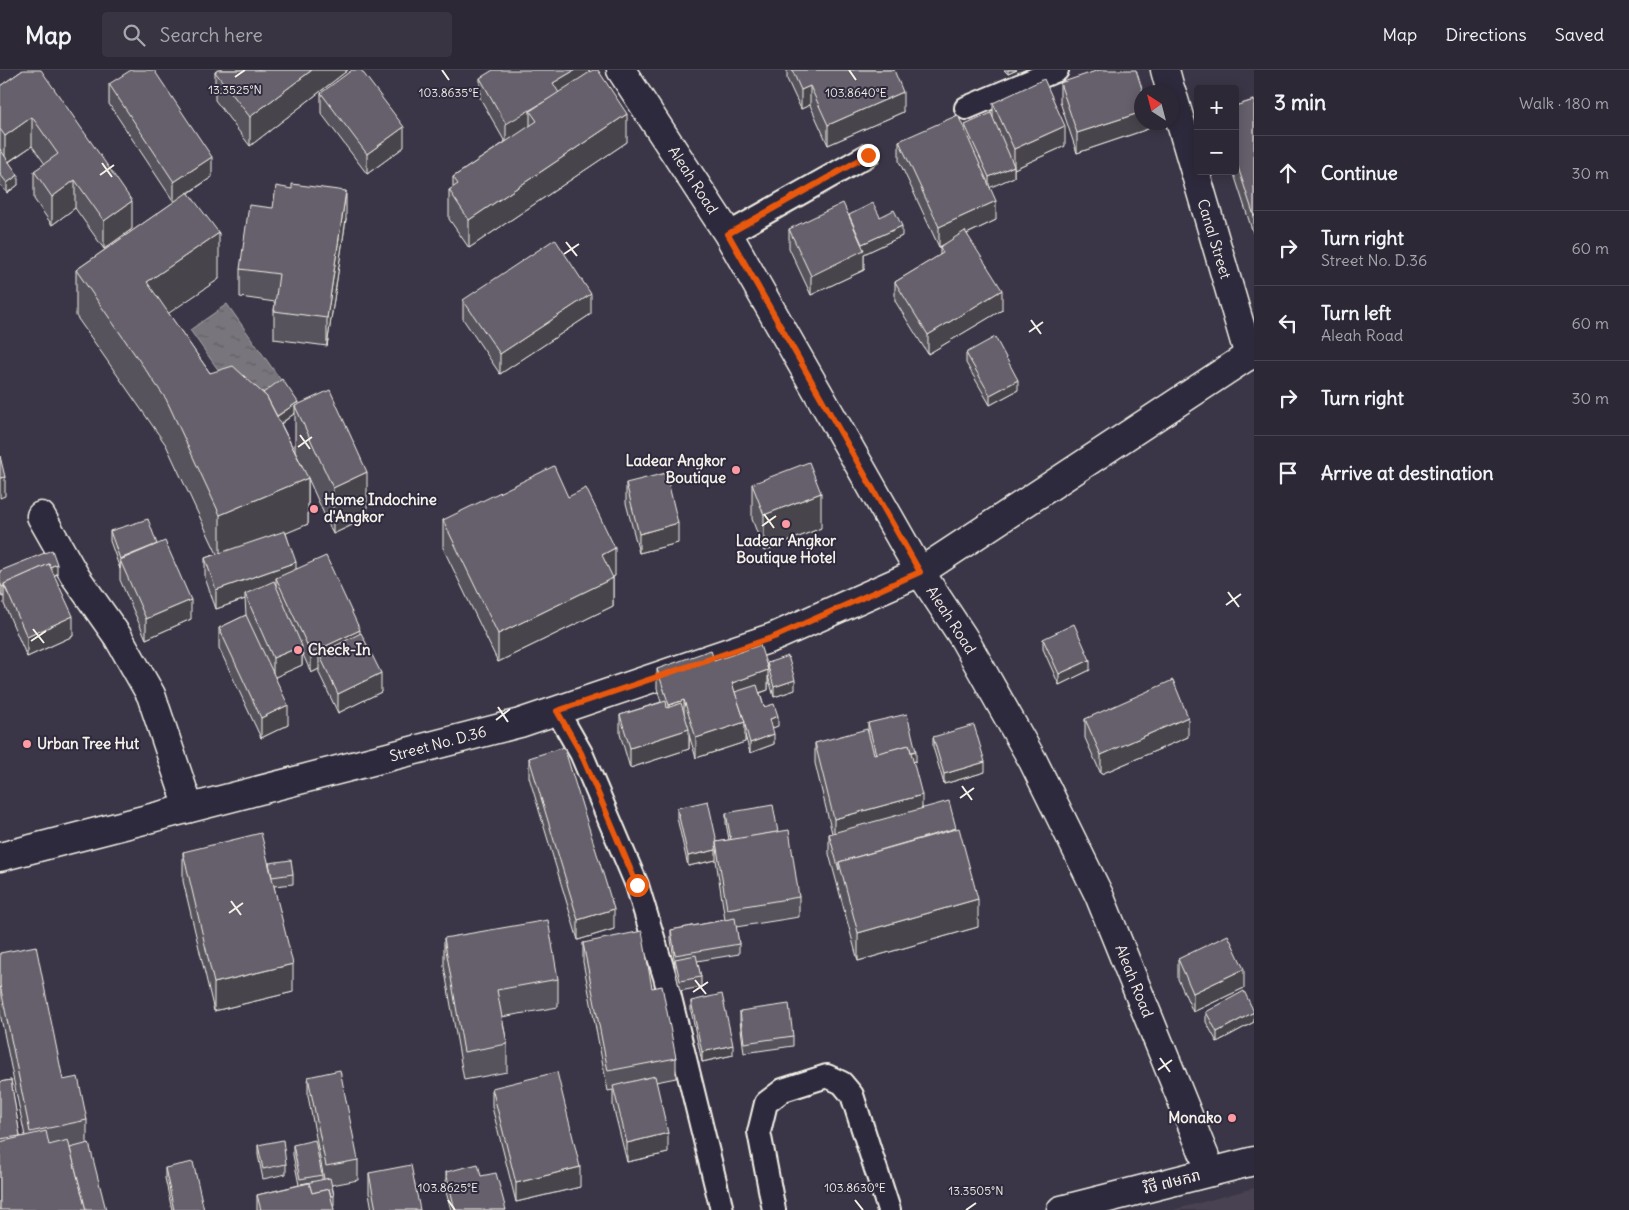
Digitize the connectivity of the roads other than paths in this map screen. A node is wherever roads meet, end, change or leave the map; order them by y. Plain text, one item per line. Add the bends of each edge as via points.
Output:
1 (621, 70) edge
2 (1057, 70) edge
3 (1165, 70) edge
4 (1169, 85) edge
5 (966, 108) dead end
6 (1179, 119) edge
7 (868, 155) dead end
8 (728, 234) junction
9 (1251, 354) edge
10 (40, 516) dead end
11 (920, 572) junction
12 (557, 711) junction
13 (189, 808) junction
14 (0, 857) edge
15 (1254, 1161) edge
16 (1211, 1172) junction
17 (722, 1210) edge
18 (774, 1210) edge
19 (889, 1210) edge
20 (1062, 1210) edge

1 - 8 street, Aleah Road
2 - 5 lane
3 - 4 street, Canal Street
6 - 9 street, Canal Street
7 - 8 lane
8 - 11 street, Aleah Road
9 - 11 street, Street No. D.36
10 - 13 street via 151,695
11 - 12 street, Street No. D.36 via 774,637
11 - 16 street, Aleah Road via 963,637 1033,761 1099,895
12 - 13 street, Street No. D.36
12 - 17 lane via 581,753 637,885 665,977
13 - 14 street, Street No. D.36
15 - 16 street, វិថី ៧មករា
16 - 20 street, វិថី ៧មករា
18 - 19 lane via 760,1132 766,1103 783,1090 827,1076 842,1083 852,1096

